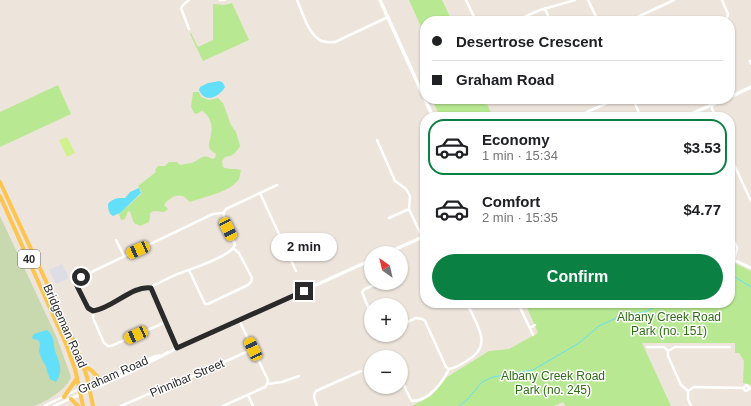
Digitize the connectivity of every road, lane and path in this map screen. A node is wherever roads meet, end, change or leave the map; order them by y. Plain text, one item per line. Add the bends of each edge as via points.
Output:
1 (189, 0) edge
2 (220, 0) edge
3 (225, 0) edge
4 (297, 0) edge
5 (380, 0) edge
6 (467, 0) edge
7 (575, 0) edge
8 (588, 0) edge
9 (674, 0) edge
10 (722, 0) edge
11 (545, 8) junction
12 (474, 16) edge
13 (527, 16) edge
14 (548, 16) edge
15 (596, 16) edge
16 (640, 16) edge
17 (727, 16) edge
18 (388, 17) junction
19 (189, 29) dead end
20 (751, 87) edge
21 (420, 88) edge
22 (735, 95) edge
23 (605, 104) edge
24 (711, 105) joint
25 (587, 112) edge
26 (695, 112) edge
27 (714, 112) edge
28 (377, 140) dead end
29 (735, 167) edge
30 (0, 182) edge
31 (278, 185) dead end
32 (260, 193) junction
33 (0, 196) edge
34 (751, 201) edge
35 (408, 209) junction
36 (222, 213) junction
37 (389, 218) dead end
38 (420, 231) edge
39 (420, 237) edge
40 (116, 240) dead end
41 (735, 243) edge
42 (402, 246) edge
43 (234, 249) junction
44 (124, 256) junction
45 (735, 256) edge
46 (735, 260) edge
47 (364, 263) edge
48 (751, 268) edge
49 (189, 270) junction
50 (296, 271) dead end
51 (151, 288) junction
52 (469, 308) edge
53 (520, 308) edge
54 (93, 311) junction
55 (64, 319) junction
56 (239, 320) junction
57 (58, 322) junction
58 (166, 322) junction
59 (408, 322) edge
60 (535, 325) dead end
61 (530, 328) junction
62 (533, 335) dead end
63 (647, 347) dead end
64 (177, 348) junction
65 (730, 348) dead end
66 (253, 349) junction
67 (668, 350) junction
68 (160, 356) junction
69 (83, 366) junction
70 (449, 369) junction
71 (361, 371) dead end
72 (299, 376) dead end
73 (77, 378) junction
74 (101, 380) junction
75 (267, 384) junction
76 (89, 388) junction
77 (750, 388) edge
78 (80, 391) junction
79 (688, 391) junction
80 (408, 394) edge
81 (248, 395) junction
82 (64, 397) junction
83 (70, 399) junction
84 (44, 406) edge
85 (54, 406) edge
86 (78, 406) edge
87 (83, 406) edge
88 (93, 406) edge
89 (121, 406) edge
90 (223, 406) edge
91 (253, 406) edge
92 (317, 406) edge
93 (691, 406) edge

1 - 19 street via 181,8
2 - 3 street
4 - 18 street via 313,34 327,42 336,42
5 - 18 street
6 - 12 street
7 - 11 street
8 - 15 street
9 - 16 street
10 - 17 street
11 - 13 street
11 - 14 street
18 - 21 street
20 - 22 street
23 - 25 street
24 - 26 street
24 - 27 street
28 - 35 street via 395,181 406,189 410,196
29 - 34 street
30 - 55 main road, Bridgeman Road / 40
31 - 32 street
32 - 36 street
32 - 50 street
33 - 57 main road, Bridgeman Road / 40
35 - 37 street
35 - 38 street
36 - 43 street via 234,241
36 - 44 street via 213,214
39 - 42 street
40 - 44 street
41 - 45 street
43 - 49 street
43 - 49 street via 240,253 252,278 251,282 208,304 205,304
44 - 54 street via 77,280 76,284 88,308
46 - 48 street
47 - 56 street, Graham Road
49 - 51 street
51 - 54 street via 144,288
51 - 58 street
52 - 70 street via 482,336 481,349 476,356 454,369
53 - 61 street
54 - 58 street via 93,318 104,343 108,346
55 - 57 main road
55 - 69 main road, Bridgeman Road / 40
56 - 64 street, Graham Road
56 - 66 street
57 - 73 main road, Bridgeman Road / 40
58 - 64 street
59 - 70 street via 416,318 425,321
60 - 61 street
61 - 62 street
63 - 67 street via 664,347
64 - 68 street, Graham Road
65 - 67 street via 675,347
66 - 75 street via 268,380
66 - 89 street, Pinnibar Street
67 - 79 street via 668,356 681,385
68 - 74 street, Graham Road
68 - 76 street, Graham Road via 126,374
69 - 74 main road
69 - 76 main road, Bridgeman Road / 40
70 - 80 street via 429,395 412,401
71 - 92 street via 316,391 314,398
72 - 75 street
73 - 78 main road, Bridgeman Road / 40
73 - 82 main road
74 - 76 street, Graham Road
75 - 81 street
76 - 78 street, Graham Road
76 - 88 main road, Bridgeman Road / 40
77 - 79 street via 746,391 743,388 694,387
78 - 82 street, Graham Road
78 - 83 street, Graham Road
78 - 87 main road, Bridgeman Road / 40
79 - 93 street
81 - 90 street
81 - 91 street
82 - 84 street, Graham Road
83 - 85 street, Graham Road
83 - 86 main road

